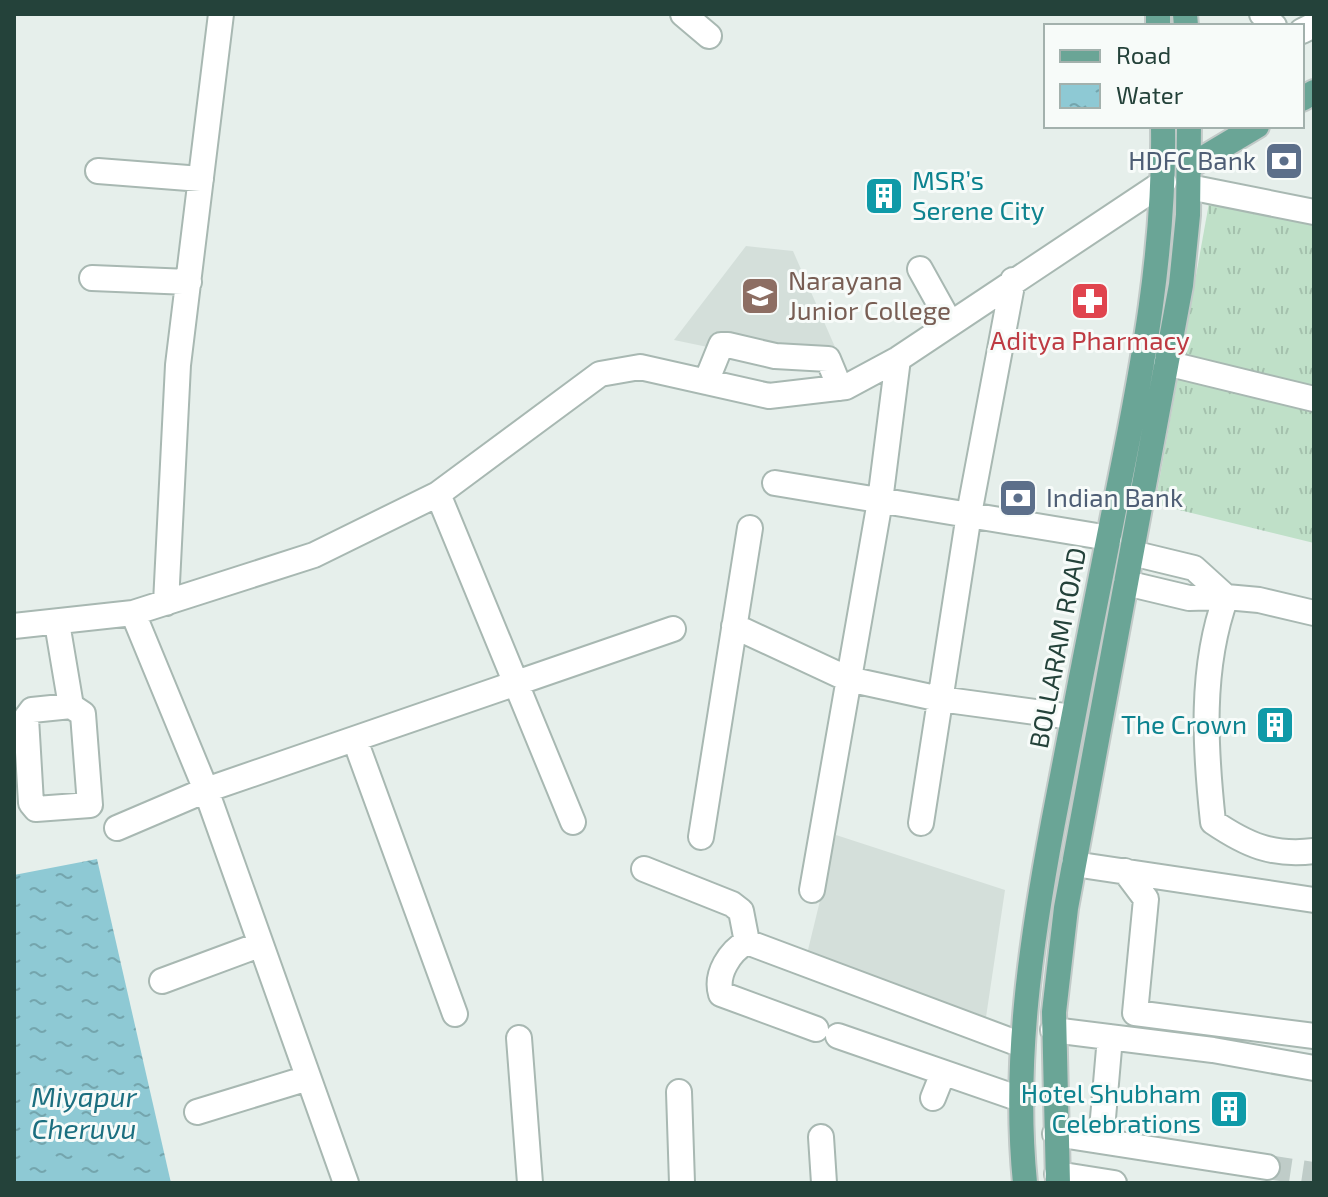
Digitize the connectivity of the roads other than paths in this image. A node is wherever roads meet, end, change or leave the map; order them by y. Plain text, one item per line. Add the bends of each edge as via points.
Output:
1 (221, 14) edge
2 (683, 14) edge
3 (709, 36) dead end
4 (1163, 128) edge
5 (1189, 128) edge
6 (1254, 128) edge
7 (98, 171) dead end
8 (1190, 177) junction
9 (201, 179) junction
10 (1164, 182) junction
11 (1314, 212) edge
12 (920, 269) dead end
13 (92, 278) dead end
14 (1013, 280) junction
15 (189, 282) junction
16 (950, 323) junction
17 (898, 359) junction
18 (1166, 363) junction
19 (706, 382) junction
20 (840, 388) junction
21 (1314, 399) edge
22 (775, 483) dead end
23 (438, 494) junction
24 (880, 501) junction
25 (969, 514) junction
26 (750, 528) dead end
27 (1109, 538) junction
28 (1132, 553) junction
29 (1126, 583) junction
30 (1226, 597) junction
31 (166, 603) junction
32 (133, 613) junction
33 (1314, 613) edge
34 (57, 623) junction
35 (14, 626) edge
36 (734, 626) junction
37 (673, 629) dead end
38 (848, 679) junction
39 (516, 683) junction
40 (940, 699) junction
41 (71, 706) junction
42 (1072, 717) junction
43 (355, 740) junction
44 (206, 790) junction
45 (573, 822) dead end
46 (921, 823) dead end
47 (117, 828) dead end
48 (701, 837) dead end
49 (1314, 851) edge
50 (1074, 864) junction
51 (644, 869) dead end
52 (1125, 871) junction
53 (812, 890) dead end
54 (1314, 900) edge
55 (747, 942) junction
56 (259, 945) junction
57 (162, 981) dead end
58 (455, 1014) dead end
59 (1053, 1030) junction
60 (1314, 1036) edge
61 (1110, 1037) junction
62 (519, 1038) dead end
63 (1022, 1045) junction
64 (1314, 1068) edge
65 (943, 1073) junction
66 (308, 1078) junction
67 (679, 1092) dead end
68 (933, 1098) dead end
69 (1023, 1100) junction
70 (197, 1112) dead end
71 (1055, 1134) junction
72 (821, 1137) dead end
73 (1101, 1141) junction
74 (1256, 1171) tunnel mouth
75 (1057, 1178) edge
76 (346, 1183) edge
77 (530, 1183) edge
78 (682, 1183) edge
79 (824, 1183) edge
80 (1025, 1183) edge
81 (1114, 1183) edge

1 - 9 street
2 - 3 street
4 - 10 main road, BOLLARAM ROAD
5 - 8 main road, BOLLARAM ROAD
6 - 8 main road
7 - 9 street
8 - 11 street
8 - 18 main road, BOLLARAM ROAD via 1181,285
9 - 15 street
10 - 14 street
10 - 27 main road, BOLLARAM ROAD via 1155,282
12 - 16 street
13 - 15 street
14 - 16 street
14 - 25 street
15 - 31 street via 178,365
16 - 17 street
17 - 20 street
17 - 24 street
18 - 21 street
18 - 28 main road, BOLLARAM ROAD
19 - 20 street via 769,396
19 - 20 street via 721,345 728,345 775,356 828,359
19 - 23 street via 640,367 600,374
22 - 24 street
23 - 31 street via 314,555
23 - 39 street
24 - 25 street
24 - 38 street
25 - 27 street
25 - 40 street
26 - 36 street
27 - 42 main road, BOLLARAM ROAD
28 - 29 main road, BOLLARAM ROAD
28 - 30 street via 1194,568
29 - 30 street via 1189,598
29 - 50 main road, BOLLARAM ROAD
30 - 33 street
30 - 49 street via 1208,681 1213,822 1245,844 1294,853
31 - 32 street
32 - 34 street
32 - 44 street
34 - 35 street
34 - 41 street
36 - 38 street
36 - 48 street
37 - 39 street
38 - 40 street
38 - 53 street
39 - 43 street
39 - 45 street
40 - 42 street
40 - 46 street
41 - 41 street via 83,714 90,805 36,809 31,803 26,718 32,710
42 - 63 main road, BOLLARAM ROAD via 1037,908
43 - 44 street
43 - 58 street
44 - 47 street
44 - 56 street
50 - 52 street
50 - 59 main road, BOLLARAM ROAD
51 - 55 street via 732,904 741,911
52 - 54 street
52 - 60 street via 1146,899 1135,1013
55 - 63 street
55 - 65 street via 732,950 718,984 721,994
56 - 57 street
56 - 66 street
59 - 61 street
59 - 71 main road, BOLLARAM ROAD
61 - 64 street
61 - 73 street
62 - 77 street
63 - 69 main road, BOLLARAM ROAD
65 - 68 street
65 - 69 street
66 - 70 street
66 - 76 street
67 - 78 street
69 - 80 main road, BOLLARAM ROAD
71 - 73 street
71 - 75 main road, BOLLARAM ROAD
72 - 79 street
73 - 74 street
75 - 81 street

